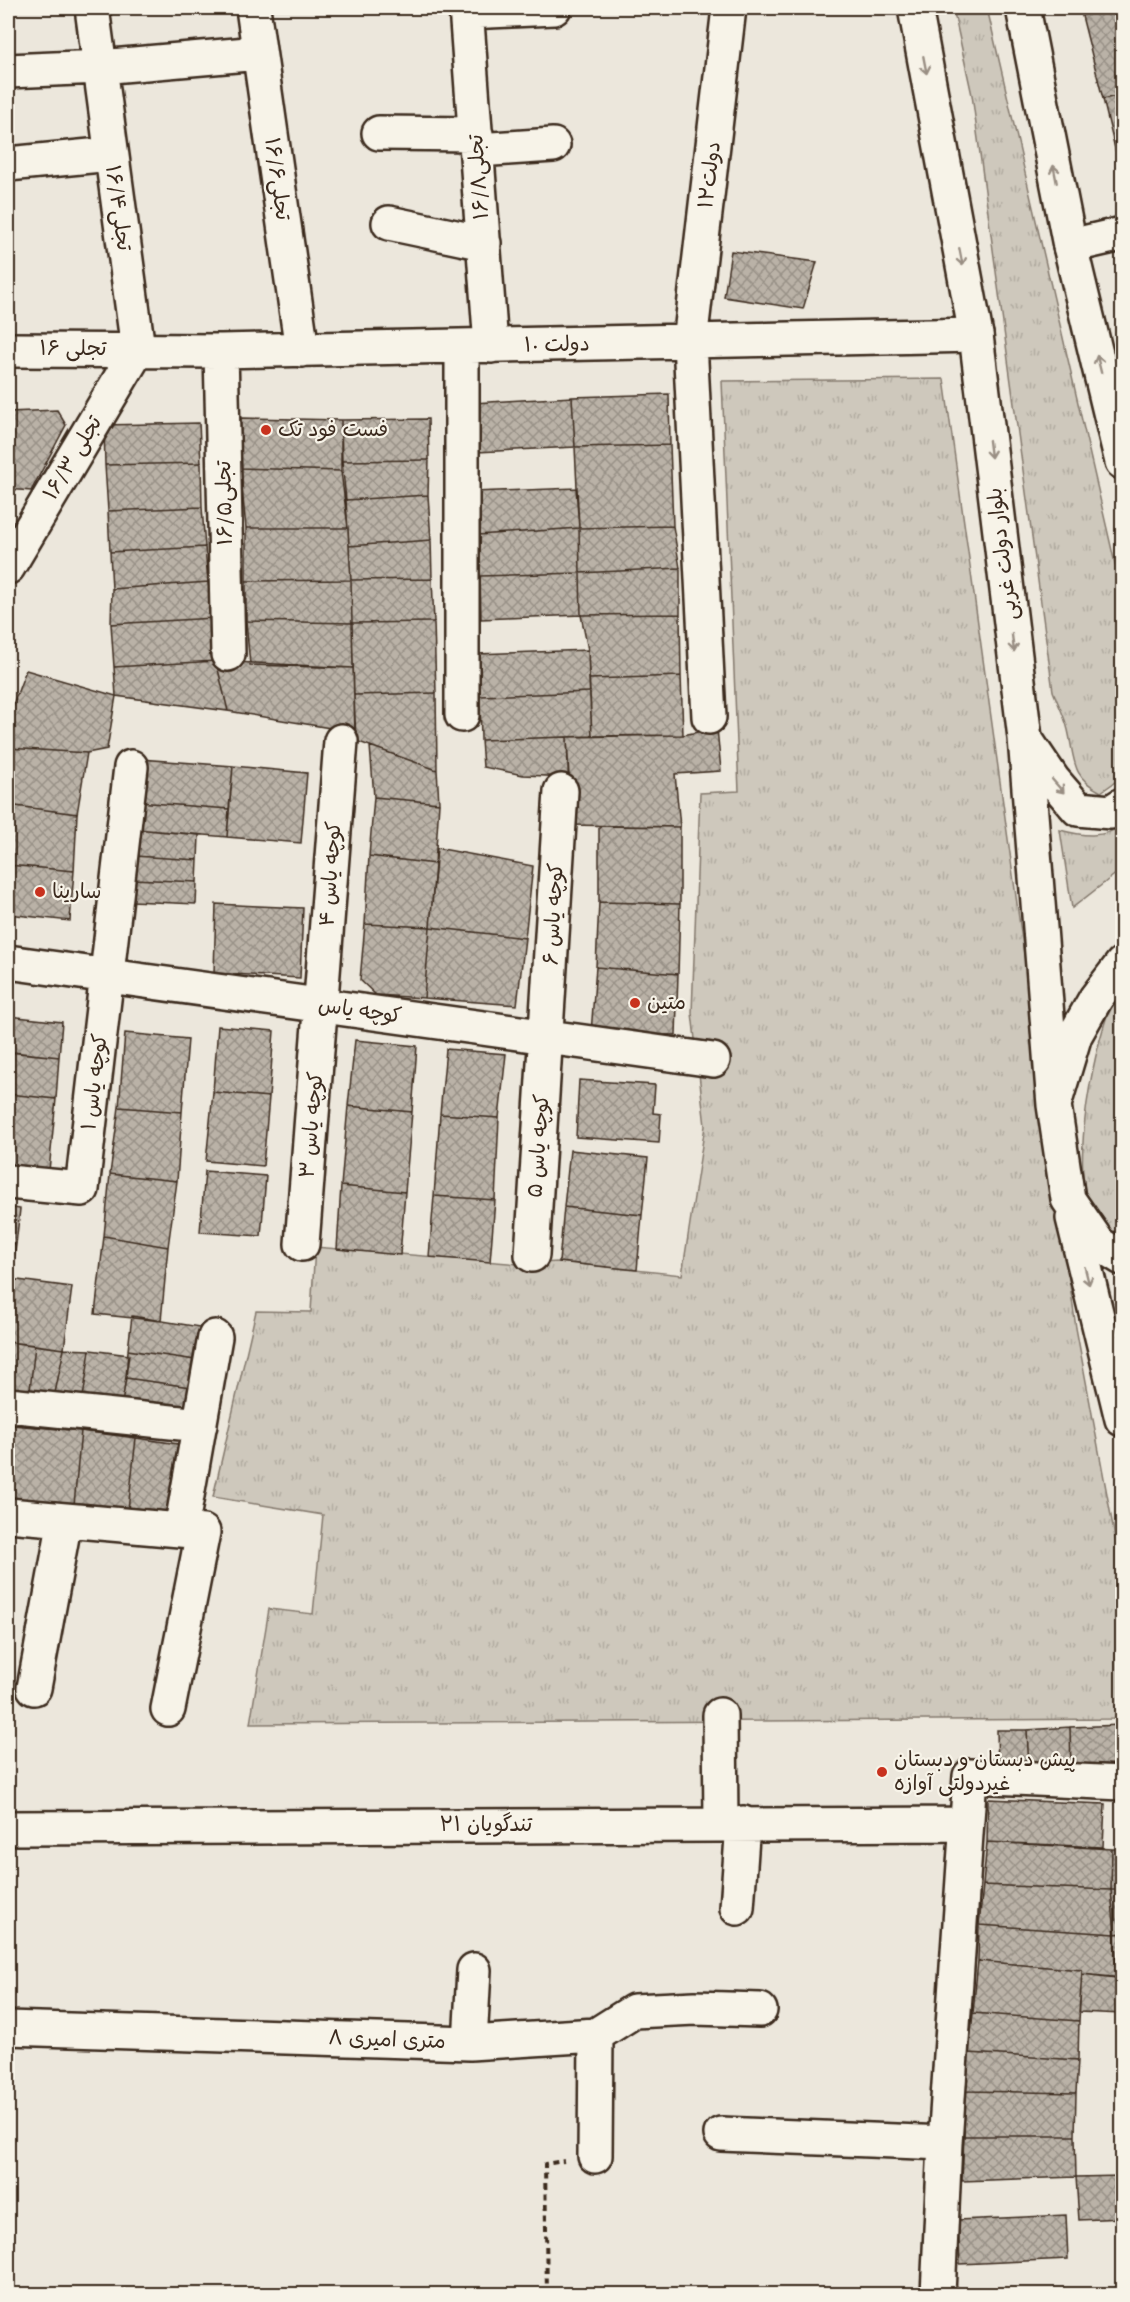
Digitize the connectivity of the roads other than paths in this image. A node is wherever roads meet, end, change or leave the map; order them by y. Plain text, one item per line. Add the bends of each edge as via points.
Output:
1 (92, 8) edge
2 (253, 8) edge
3 (554, 8) edge
4 (729, 8) edge
5 (915, 8) edge
6 (1023, 8) edge
7 (466, 10) edge
8 (260, 53) junction
9 (100, 67) junction
10 (8, 71) edge
11 (379, 133) dead end
12 (476, 142) junction
13 (553, 146) dead end
14 (111, 154) junction
15 (8, 165) edge
16 (388, 223) dead end
17 (1122, 234) edge
18 (484, 243) junction
19 (1070, 246) junction
20 (976, 334) junction
21 (690, 342) junction
22 (476, 347) junction
23 (138, 349) junction
24 (8, 350) edge
25 (302, 350) junction
26 (221, 351) junction
27 (1122, 462) edge
28 (8, 567) edge
29 (228, 654) dead end
30 (462, 716) dead end
31 (709, 717) dead end
32 (1025, 738) junction
33 (340, 741) dead end
34 (131, 767) dead end
35 (561, 791) dead end
36 (1122, 806) edge
37 (8, 962) edge
38 (1122, 964) edge
39 (108, 975) junction
40 (322, 1006) junction
41 (547, 1037) junction
42 (713, 1060) dead end
43 (1054, 1105) junction
44 (8, 1182) edge
45 (1068, 1199) junction
46 (302, 1244) dead end
47 (532, 1255) dead end
48 (1122, 1258) edge
49 (215, 1337) dead end
50 (8, 1405) edge
51 (1122, 1419) edge
52 (200, 1425) junction
53 (8, 1515) edge
54 (64, 1520) junction
55 (192, 1531) junction
56 (34, 1688) dead end
57 (168, 1709) dead end
58 (720, 1715) dead end
59 (1122, 1783) edge
60 (732, 1823) junction
61 (965, 1824) junction
62 (8, 1828) edge
63 (737, 1908) dead end
64 (474, 1970) dead end
65 (760, 2010) dead end
66 (8, 2028) edge
67 (596, 2035) junction
68 (470, 2043) junction
69 (721, 2134) dead end
70 (945, 2143) junction
71 (595, 2156) road end
72 (938, 2295) edge

1 - 9 street, تجلی۱۶/۴
2 - 8 street, تجلی۱۶/۶
3 - 7 street
4 - 21 street, ۱۲دولت
5 -> 20 street, بلوار دولت غربی
19 -> 6 street
7 - 12 street, تجلی۱۶/۸
8 - 9 street
8 - 25 street, تجلی۱۶/۶
9 - 10 street
9 - 14 street, تجلی۱۶/۴
11 - 12 street
12 - 13 street
12 - 18 street, تجلی۱۶/۸
14 - 15 street
14 - 23 street, تجلی۱۶/۴
16 - 18 street
17 - 19 street
18 - 22 street, تجلی۱۶/۸
27 -> 19 street
20 - 21 street, ۱۰ دولت
20 -> 32 street, بلوار دولت غربی
21 - 22 street, ۱۰ دولت
21 - 31 street, ۱۲دولت
22 - 25 street, ۱۰ دولت
22 - 30 street, تجلی۱۶/۸
23 - 24 street, ۱۶ تجلی
23 - 26 street, ۱۰ دولت
23 - 28 street, ۱۶/۳ تجلی
25 - 26 street, ۱۰ دولت
26 - 29 street, تجلی۱۶/۵
32 -> 36 street via 1078,809 1111,812
32 - 43 street, بلوار دولت غربی
33 - 40 street, کوچه یاس ۴
34 - 39 street, کوچه یاس ۱
35 - 41 street, کوچه یاس ۶
37 - 39 street, کوچه یاس
38 - 43 street via 1075,1035
39 - 40 street, کوچه یاس
39 - 44 street, کوچه یاس ۱ via 82,1189
40 - 41 street, کوچه یاس
40 - 46 street, کوچه یاس ۳
41 - 42 street, کوچه یاس
41 - 47 street, کوچه یاس ۵
43 - 45 street, بلوار دولت غربی
45 - 48 street via 1099,1244
45 -> 51 street
49 - 52 street
50 - 52 street
52 - 55 street
53 - 54 street
54 - 55 street
54 - 56 street
55 - 57 street
58 - 60 street
59 - 61 street via 970,1776
60 - 61 street, ۲۱ تندگویان
60 - 62 street, ۲۱ تندگویان
60 - 63 street
61 - 70 street
64 - 68 street
65 - 67 street, ۸ متری امیری via 634,2011
66 - 68 street, ۸ متری امیری
67 - 68 street, ۸ متری امیری
67 - 71 street
69 - 70 street
70 - 72 street

